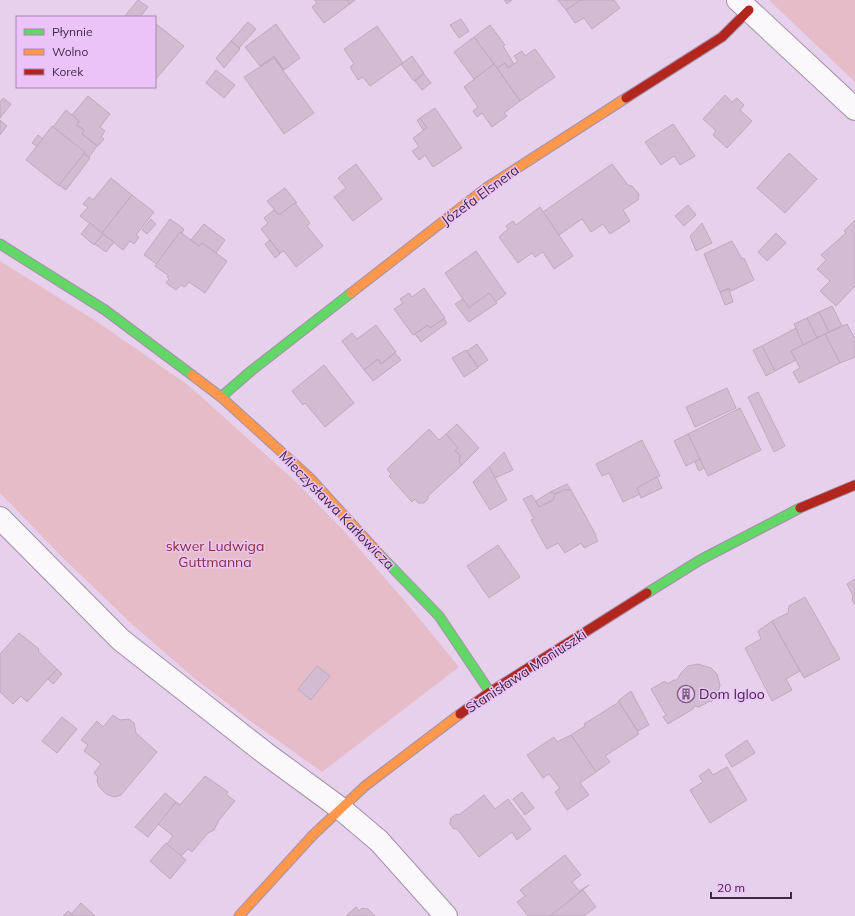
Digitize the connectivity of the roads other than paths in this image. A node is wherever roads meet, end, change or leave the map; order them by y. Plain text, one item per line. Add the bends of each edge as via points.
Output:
1 (744, 5) edge
2 (855, 109) edge
3 (0, 244) edge
4 (221, 397) junction
5 (855, 485) edge
6 (0, 518) edge
7 (490, 692) junction
8 (340, 808) junction
9 (238, 916) edge
10 (446, 916) edge

1 - 2 street
1 - 4 street, Józefa Elsnera via 722,37 486,188
3 - 4 street, Mieczysława Karłowicza via 105,310
4 - 7 street, Mieczysława Karłowicza via 310,478 360,535 439,616
5 - 7 street, Stanisława Moniuszki via 800,508 700,560
6 - 8 street via 121,640
7 - 8 street, Stanisława Moniuszki via 376,776
8 - 9 street, Stanisława Moniuszki
8 - 10 street via 389,851

